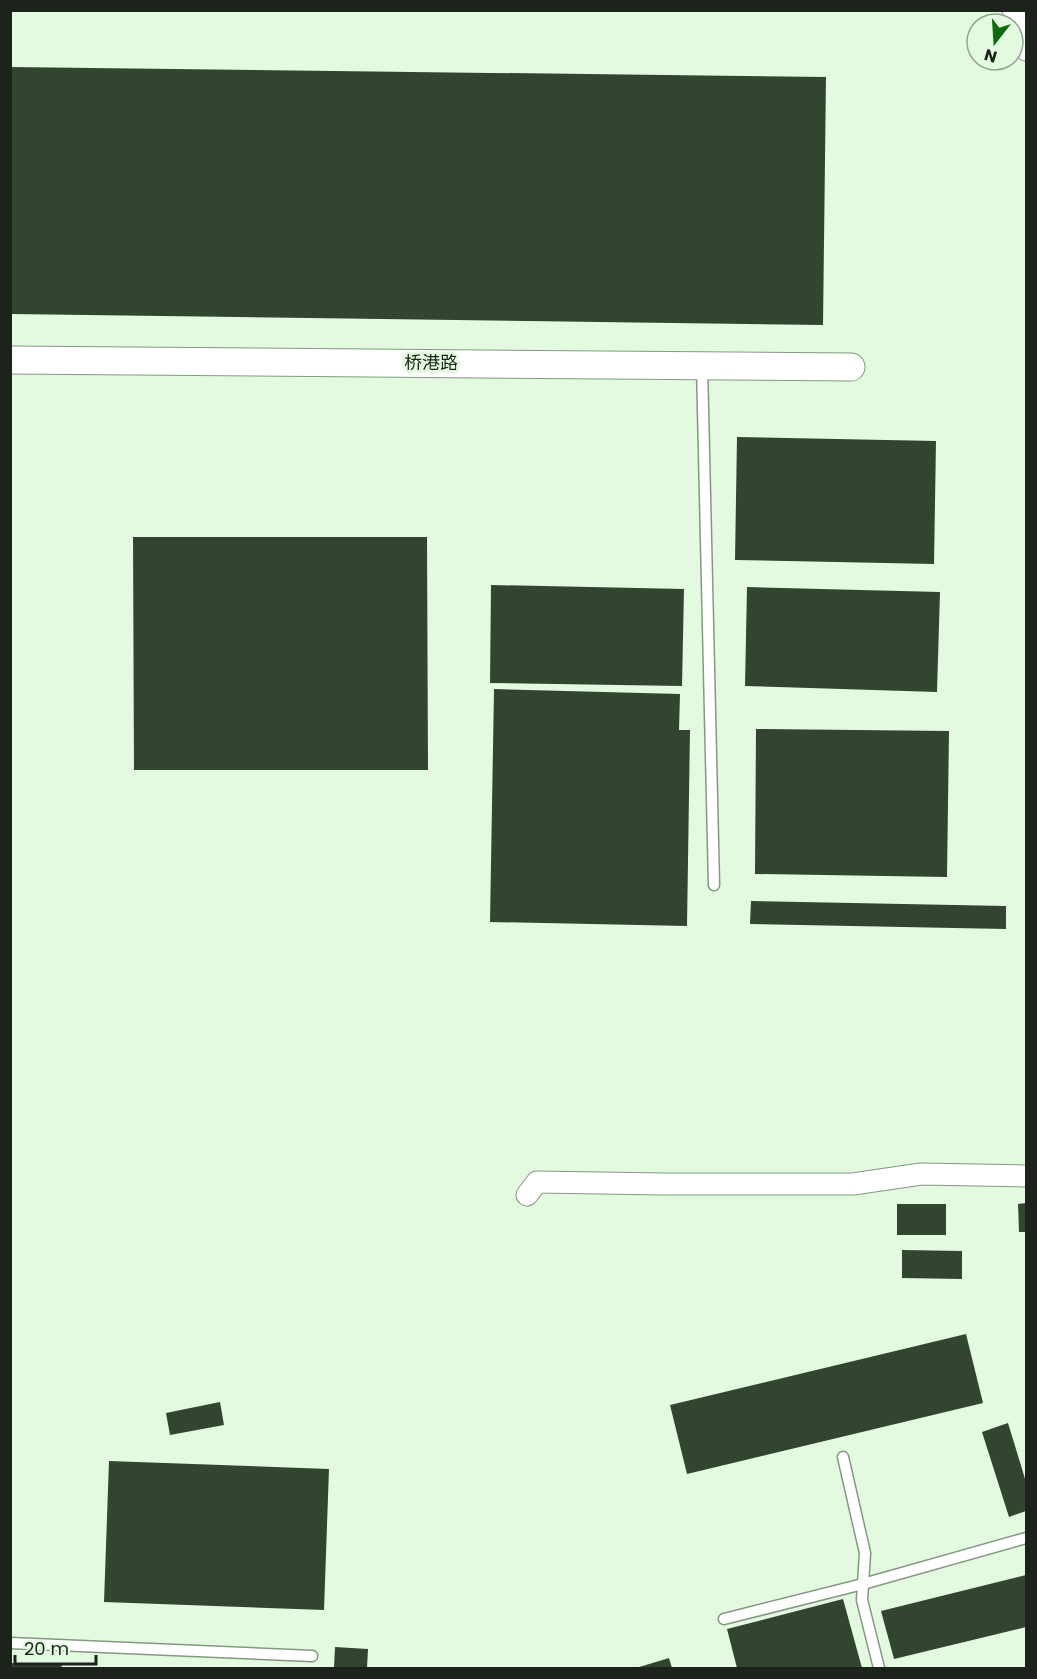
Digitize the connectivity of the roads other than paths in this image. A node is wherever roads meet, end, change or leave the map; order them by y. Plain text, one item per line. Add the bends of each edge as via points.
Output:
1 (1013, 10) edge
2 (1026, 50) edge
3 (10, 360) edge
4 (702, 365) junction
5 (851, 367) dead end
6 (714, 885) dead end
7 (1026, 1176) edge
8 (528, 1195) dead end
9 (843, 1457) dead end
10 (1026, 1538) edge
11 (864, 1584) junction
12 (724, 1619) dead end
13 (10, 1643) edge
14 (312, 1656) dead end
15 (879, 1668) edge

1 - 2 street
3 - 4 street, 桥港路
4 - 5 street, 桥港路
4 - 6 lane
7 - 8 street via 921,1174 853,1184 537,1182
9 - 11 lane via 865,1553
10 - 11 lane
11 - 12 lane
11 - 15 lane via 862,1600
13 - 14 lane

